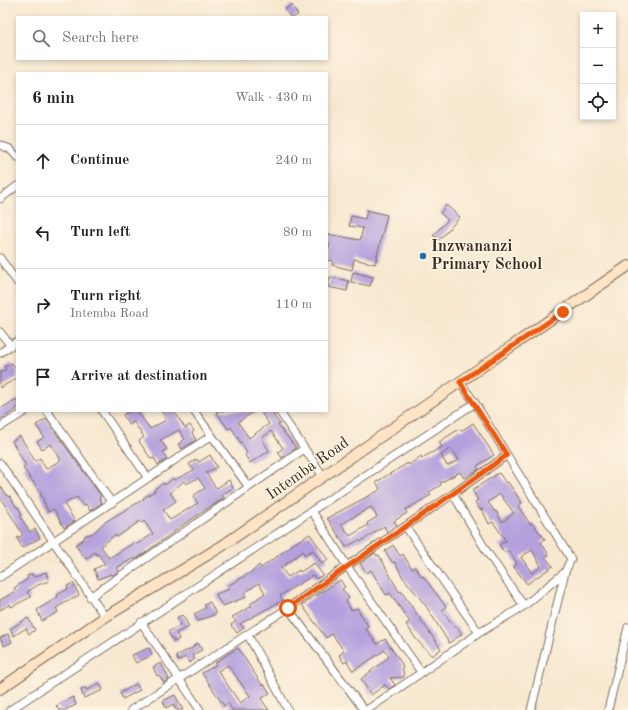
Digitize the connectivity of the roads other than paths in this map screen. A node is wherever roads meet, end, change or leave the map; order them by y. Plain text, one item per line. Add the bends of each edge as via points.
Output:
1 (0, 145) edge
2 (16, 157) edge
3 (16, 187) edge
4 (0, 199) edge
5 (0, 258) edge
6 (627, 269) edge
7 (16, 281) edge
8 (0, 332) edge
9 (14, 343) edge
10 (0, 353) edge
11 (460, 382) junction
12 (475, 403) junction
13 (24, 412) edge
14 (48, 412) edge
15 (103, 412) edge
16 (195, 412) edge
17 (280, 412) edge
18 (0, 428) edge
19 (211, 436) junction
20 (304, 449) junction
21 (507, 455) junction
22 (0, 463) edge
23 (323, 476) junction
24 (148, 478) junction
25 (248, 486) junction
26 (453, 494) junction
27 (112, 503) junction
28 (312, 511) junction
29 (406, 527) junction
30 (53, 542) junction
31 (347, 566) junction
32 (565, 572) junction
33 (0, 577) edge
34 (90, 597) junction
35 (524, 606) junction
36 (288, 608) junction
37 (105, 617) junction
38 (140, 622) junction
39 (628, 627) edge
40 (479, 633) junction
41 (248, 635) junction
42 (421, 672) junction
43 (178, 678) junction
44 (0, 689) edge
45 (369, 709) edge
46 (10, 710) edge
47 (131, 710) edge
48 (200, 710) edge
49 (288, 710) edge
50 (531, 710) edge
51 (608, 710) edge

1 - 2 street via 10,149
3 - 4 street
5 - 7 street
6 - 11 street, Intemba Road
8 - 9 street
9 - 10 street
11 - 12 street
11 - 23 street, Intemba Road
12 - 21 street
12 - 28 street
13 - 18 street
14 - 27 street
15 - 24 street
16 - 19 street
17 - 20 street
19 - 24 street
19 - 25 street
20 - 23 street
20 - 25 street
21 - 26 street
21 - 32 street via 570,556
22 - 30 street
23 - 37 street, Intemba Road via 222,546
24 - 27 street
25 - 34 street
26 - 29 street
26 - 35 street via 487,552
27 - 30 street
28 - 31 street
28 - 38 street
29 - 31 street
29 - 40 street
30 - 33 street
30 - 34 street
31 - 36 street
31 - 42 street
32 - 35 street
32 - 50 street
34 - 37 street
35 - 40 street
36 - 41 street
36 - 45 street
37 - 44 street, Intemba Road
38 - 43 street
38 - 46 street
39 - 51 street
40 - 42 street
41 - 43 street
41 - 49 street
42 - 45 street
43 - 47 street
43 - 48 street

